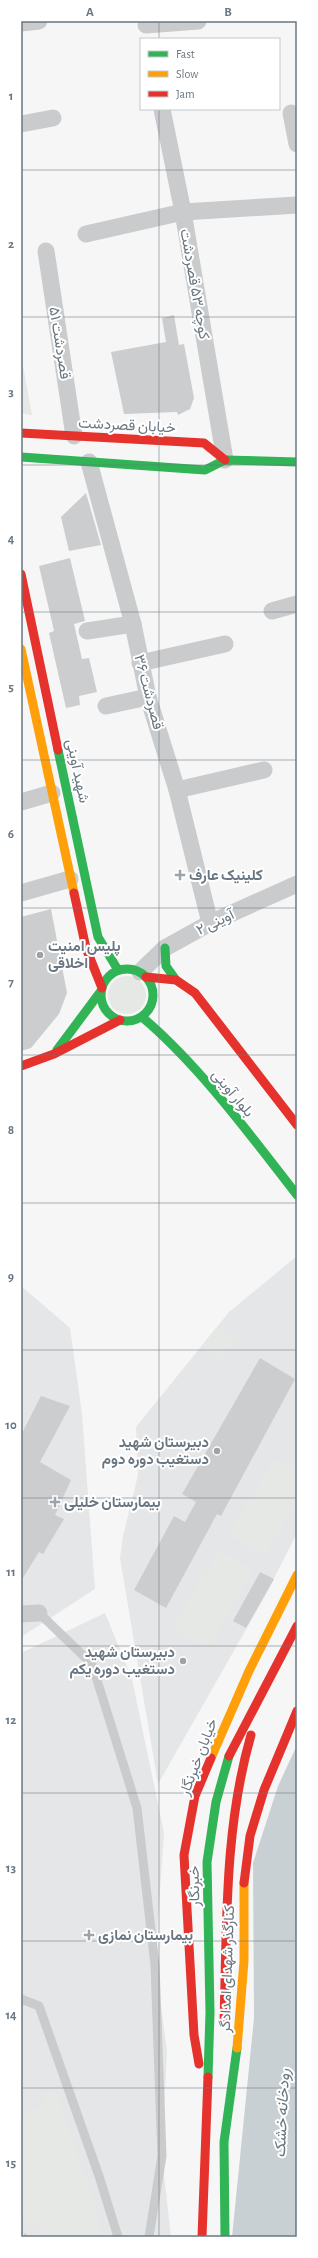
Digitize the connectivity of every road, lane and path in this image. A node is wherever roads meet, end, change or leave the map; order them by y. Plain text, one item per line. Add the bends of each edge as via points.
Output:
1 (39, 21) edge
2 (198, 21) edge
3 (21, 23) edge
4 (146, 28) edge
5 (162, 110) edge
6 (291, 113) dead end
7 (53, 118) dead end
8 (21, 124) edge
9 (297, 144) edge
10 (297, 205) edge
11 (183, 212) junction
12 (86, 234) dead end
13 (46, 251) dead end
14 (21, 434) edge
15 (74, 436) junction
16 (21, 457) edge
17 (225, 460) junction
18 (89, 462) junction
19 (297, 462) edge
20 (21, 574) edge
21 (297, 604) edge
22 (272, 611) dead end
23 (133, 624) junction
24 (87, 631) dead end
25 (225, 644) dead end
26 (21, 649) edge
27 (140, 663) junction
28 (148, 697) junction
29 (106, 706) dead end
30 (29, 716) edge
31 (264, 770) dead end
32 (177, 790) junction
33 (52, 792) junction
34 (21, 802) edge
35 (70, 879) junction
36 (297, 884) edge
37 (21, 893) edge
38 (210, 923) junction
39 (165, 948) junction
40 (118, 970) junction
41 (143, 974) junction
42 (176, 980) junction
43 (101, 989) junction
44 (142, 1017) junction
45 (120, 1020) junction
46 (54, 1054) junction
47 (21, 1066) edge
48 (297, 1125) edge
49 (297, 1195) edge
50 (297, 1575) edge
51 (39, 1613) joint
52 (21, 1614) edge
53 (297, 1626) edge
54 (272, 1673) junction
55 (297, 1711) edge
56 (21, 1999) edge
57 (224, 2035) dead end
58 (224, 2073) dead end
59 (206, 2107) junction
60 (224, 2142) junction
61 (21, 2232) edge
62 (29, 2237) edge
63 (118, 2237) edge
64 (149, 2237) edge
65 (202, 2237) edge
66 (225, 2237) edge

1 - 3 street
2 - 4 street
5 - 11 street, کوچه ۵۳ قصردشت
6 - 9 street
7 - 8 street
10 - 11 street
11 - 12 street
11 - 17 street, کوچه ۵۳ قصردشت
13 - 15 street, ۵۱ قصردشت
14 - 15 main road, خیابان قصردشت
15 - 17 main road, خیابان قصردشت via 204,443
16 - 18 main road
17 - 18 main road via 205,470
17 - 19 main road
18 - 23 street, ۳۶ قصردشت
20 - 40 main road, شهید آوینی via 98,937
21 - 22 street
23 - 24 street
23 - 27 street, ۳۶ قصردشت
25 - 27 street
26 - 30 main road, شهید آوینی
27 - 28 street, ۳۶ قصردشت
28 - 29 street
28 - 32 street, ۳۶ قصردشت
30 - 33 main road, شهید آوینی
31 - 32 street
32 - 38 street, ۳۶ قصردشت
33 - 34 street
33 - 35 main road, شهید آوینی
35 - 37 street
35 - 43 main road, شهید آوینی via 86,948
36 - 38 street, ۲ آوینی
38 - 39 street, ۲ آوینی
39 - 41 street, ۲ آوینی
39 - 42 main road via 163,957 166,969
40 - 41 main road via 130,969
40 - 43 main road via 108,977
41 - 42 main road, بلوار آوینی
41 - 44 main road via 153,994 150,1007
42 - 48 main road, بلوار آوینی via 195,993
43 - 45 main road via 105,1009
43 - 46 main road
44 - 45 main road
44 - 49 main road, بلوار آوینی via 167,1038 247,1131
45 - 46 main road
46 - 47 main road
50 - 59 main road, خیابان خبرنگار via 249,1671 195,1796 184,1855 194,2035
51 - 52 street
51 - 64 lane via 92,1664 137,1808 155,1965 162,2156
53 - 54 main road, خبرنگار
54 - 57 main road via 247,1749 233,1819 228,1869
54 - 59 main road, خبرنگار via 230,1754 216,1802 207,1862 210,2012
55 - 60 main road, کنارگذر شهدای امدادگر via 264,1790 250,1836 244,1885 244,1961 239,2030
56 - 63 lane via 39,2006
58 - 60 main road
59 - 65 main road, خبرنگار
60 - 66 main road, کنارگذر شهدای امدادگر
61 - 62 path

